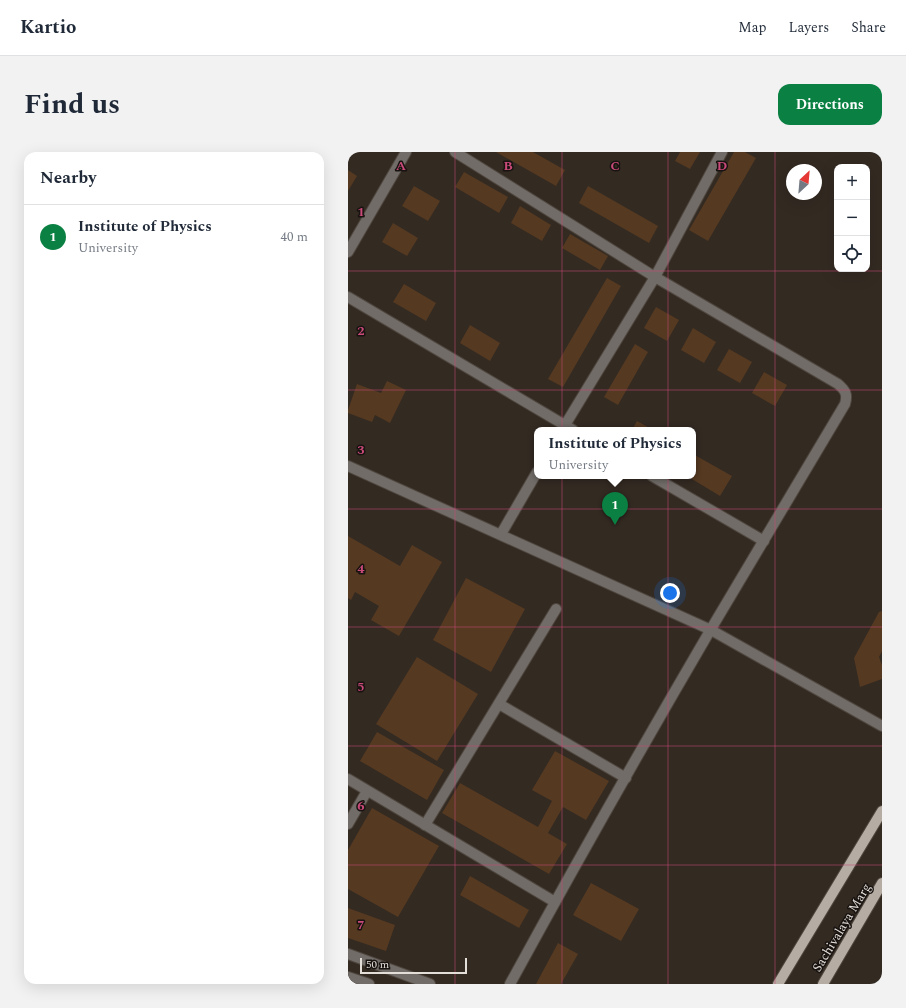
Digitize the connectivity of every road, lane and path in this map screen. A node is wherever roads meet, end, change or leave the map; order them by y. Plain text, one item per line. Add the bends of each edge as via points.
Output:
1 (406, 152) edge
2 (455, 152) edge
3 (722, 152) edge
4 (348, 252) edge
5 (655, 277) junction
6 (348, 297) edge
7 (565, 427) edge
8 (568, 427) edge
9 (348, 466) edge
10 (534, 477) edge
11 (657, 479) edge
12 (501, 534) junction
13 (764, 541) junction
14 (556, 609) dead end
15 (710, 630) junction
16 (499, 704) junction
17 (882, 726) edge
18 (626, 778) junction
19 (348, 779) edge
20 (367, 791) junction
21 (882, 811) edge
22 (348, 824) edge
23 (425, 825) junction
24 (882, 883) edge
25 (555, 902) junction
26 (348, 954) edge
27 (348, 977) edge
28 (369, 984) edge
29 (430, 984) edge
30 (510, 984) edge
31 (778, 984) edge
32 (822, 984) edge

1 - 4 street
2 - 5 street
3 - 5 street
5 - 8 street
5 - 13 street via 838,384 847,396 845,404
6 - 7 street
9 - 12 street
10 - 12 street
11 - 13 street
12 - 15 street
13 - 15 street
14 - 16 street
15 - 17 street
15 - 18 street
16 - 18 street
16 - 23 street
18 - 25 street
19 - 20 street
20 - 22 street
20 - 23 street
21 - 31 main road
23 - 25 street
24 - 32 main road, Sachivalaya Marg
25 - 30 street
26 - 29 street
27 - 28 street

